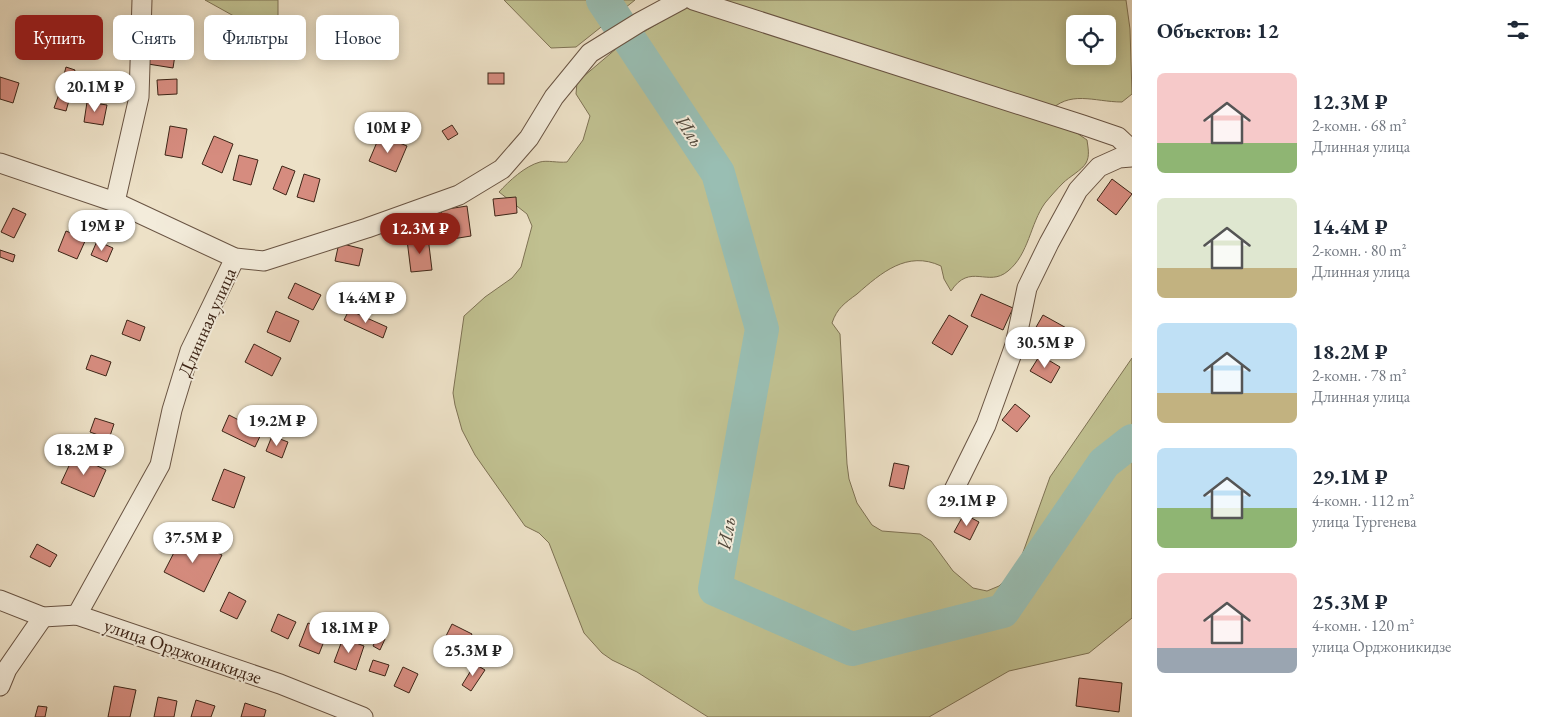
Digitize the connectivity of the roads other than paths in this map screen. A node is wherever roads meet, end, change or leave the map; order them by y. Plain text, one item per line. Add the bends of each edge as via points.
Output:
1 (142, 0) edge
2 (681, 0) edge
3 (693, 0) edge
4 (1132, 150) edge
5 (1132, 157) edge
6 (0, 163) edge
7 (115, 202) junction
8 (235, 258) junction
9 (946, 506) dead end
10 (0, 600) edge
11 (76, 615) junction
12 (43, 617) junction
13 (0, 686) edge
14 (363, 717) edge

1 - 7 street via 139,97
2 - 8 street, Длинная улица via 590,53 554,97 529,138 502,169 459,195 264,261
3 - 4 street via 1083,126 1118,138
5 - 9 street via 1119,158 1099,167 1078,190 1049,243 1027,288 1015,345 986,425
6 - 7 street
7 - 8 street
8 - 11 street, Длинная улица via 190,351 160,465
10 - 12 street, улица Орджоникидзе
11 - 12 street, улица Орджоникидзе
11 - 14 street, улица Орджоникидзе via 280,684
12 - 13 street

